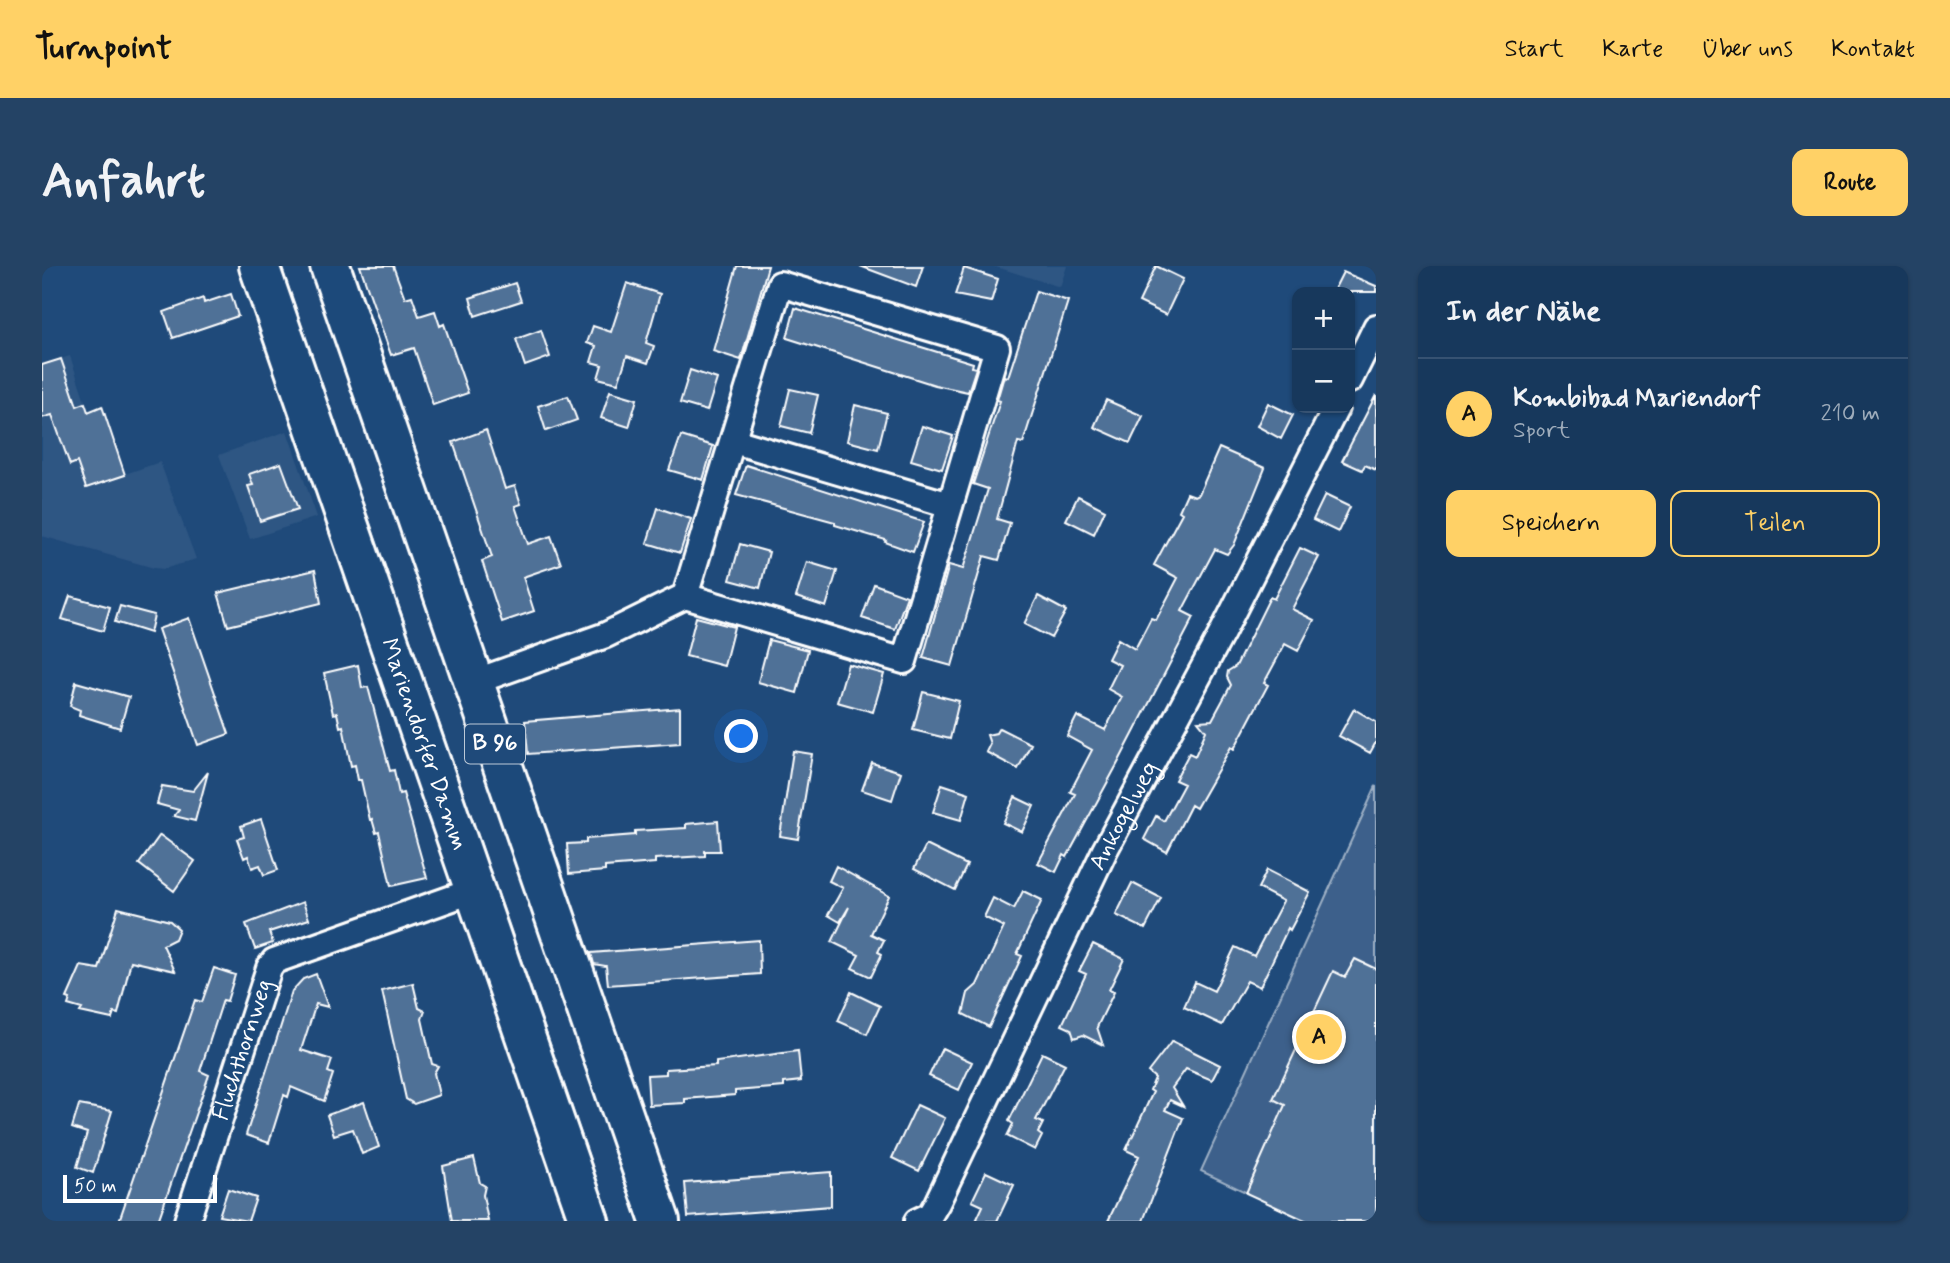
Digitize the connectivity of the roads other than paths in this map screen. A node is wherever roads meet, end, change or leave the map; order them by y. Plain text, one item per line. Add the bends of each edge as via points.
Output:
1 (258, 266) edge
2 (330, 266) edge
3 (1376, 327) edge
4 (1355, 370) edge
5 (1333, 413) edge
6 (734, 441) junction
7 (950, 505) junction
8 (685, 596) junction
9 (474, 682) junction
10 (475, 890) junction
11 (187, 1221) edge
12 (589, 1221) edge
13 (660, 1221) edge
14 (918, 1221) edge

1 - 10 main road, Mariendorfer Damm / B 96
2 - 9 main road, B 96
3 - 4 street
5 - 14 street, Ankogelweg via 1105,850 937,1203 930,1215
6 - 7 street
6 - 7 street via 780,284 997,348
6 - 8 street
7 - 8 street via 904,661
8 - 9 street via 606,635
9 - 13 main road, B 96
10 - 11 street, Fluchthornweg via 274,961
10 - 12 main road, Mariendorfer Damm / B 96

